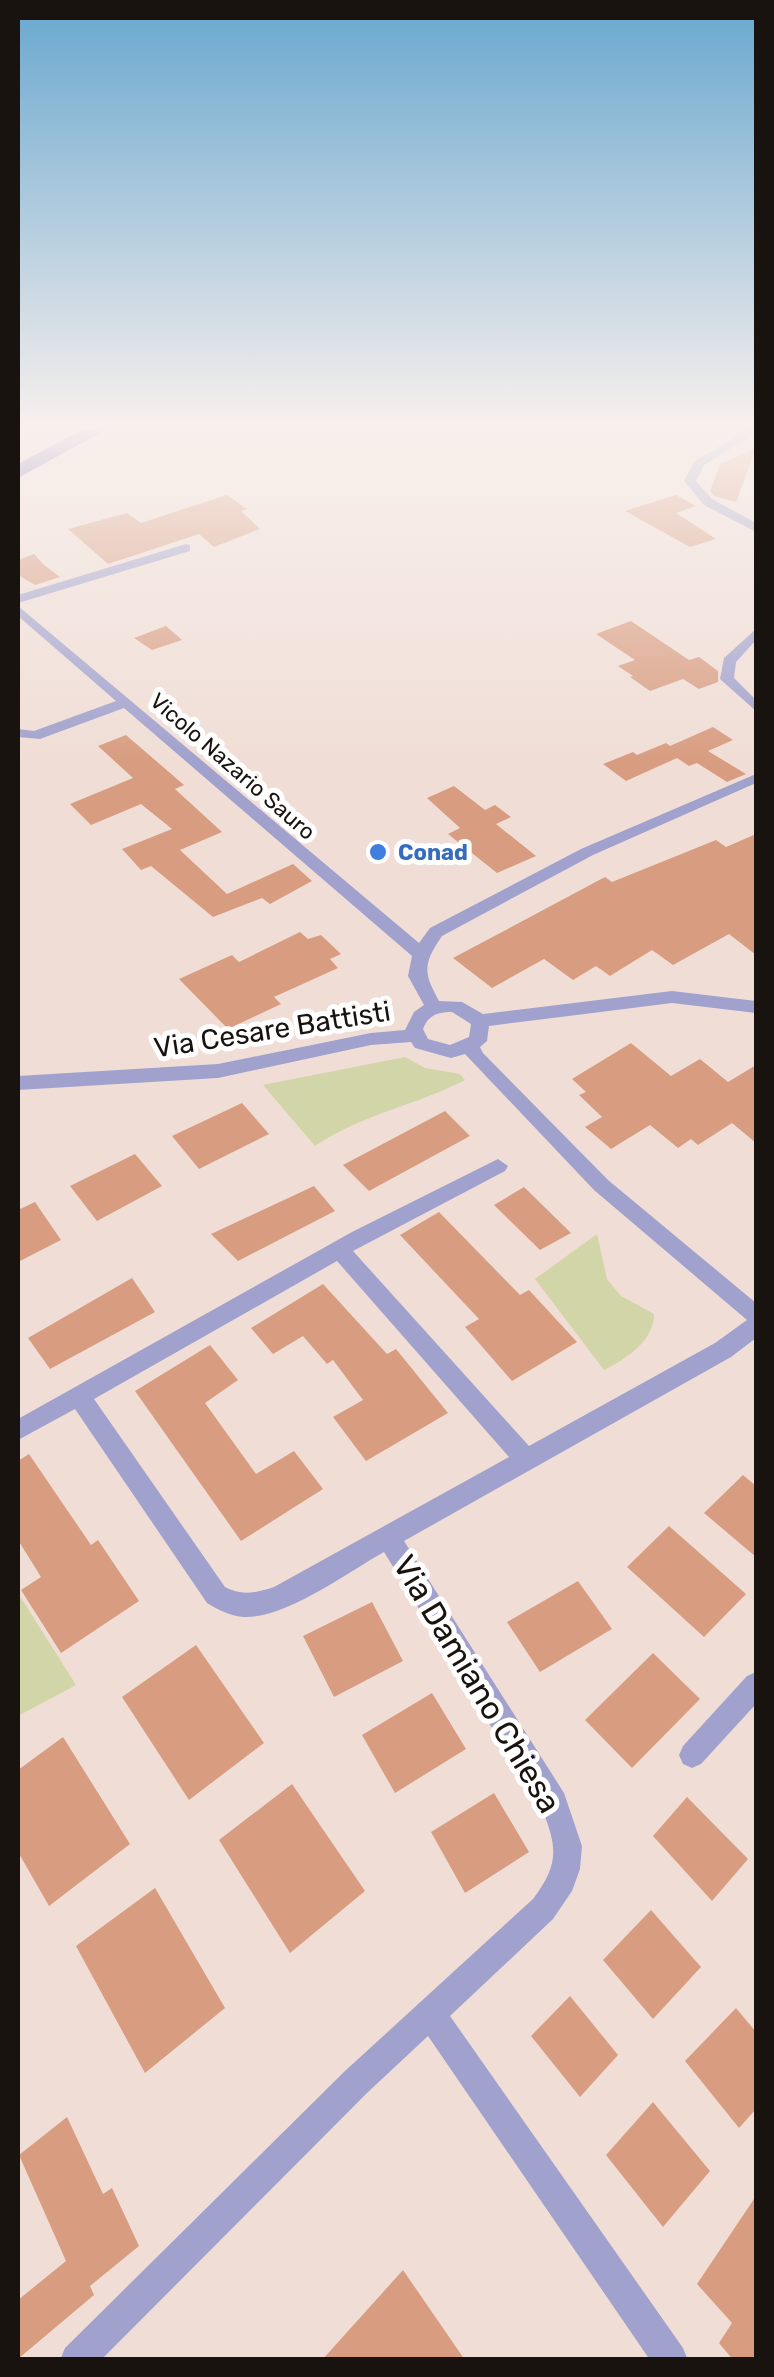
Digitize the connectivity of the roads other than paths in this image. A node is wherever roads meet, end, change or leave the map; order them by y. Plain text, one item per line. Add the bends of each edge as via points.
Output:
1 (186, 548) dead end
2 (18, 599) edge
3 (18, 610) edge
4 (756, 633) edge
5 (125, 703) junction
6 (756, 706) edge
7 (18, 733) edge
8 (756, 778) edge
9 (422, 954) junction
10 (434, 1007) junction
11 (756, 1007) edge
12 (480, 1021) junction
13 (416, 1036) junction
14 (471, 1047) junction
15 (18, 1084) edge
16 (498, 1166) dead end
17 (340, 1250) junction
18 (756, 1315) edge
19 (756, 1326) edge
20 (79, 1396) junction
21 (18, 1430) edge
22 (527, 1461) junction
23 (388, 1537) junction
24 (756, 1686) edge
25 (692, 1755) dead end
26 (429, 2012) junction
27 (77, 2360) edge
28 (671, 2360) edge

1 - 2 street
3 - 5 street, Vicolo Nazario Sauro
4 - 6 street via 729,661 727,679
5 - 7 street via 35,736
5 - 9 street, Vicolo Nazario Sauro
8 - 9 street via 474,909 436,932
9 - 10 street, Via Cesare Battisti via 417,976
10 - 12 street via 456,1006
10 - 13 street, Via Cesare Battisti via 420,1016
11 - 12 street via 672,997
12 - 14 street via 482,1035
13 - 14 street, Via Cesare Battisti via 440,1052
13 - 15 street, Via Cesare Battisti via 218,1070
14 - 18 street via 601,1185
16 - 17 street
17 - 20 street
17 - 22 street
19 - 22 street, Via Damiano Chiesa
20 - 21 street
20 - 23 street, Via Damiano Chiesa via 216,1596 235,1607 280,1597
22 - 23 street, Via Damiano Chiesa
23 - 26 street, Via Damiano Chiesa via 554,1803 571,1846 566,1879 544,1909
24 - 25 street
26 - 27 street, Via Damiano Chiesa
26 - 28 street

